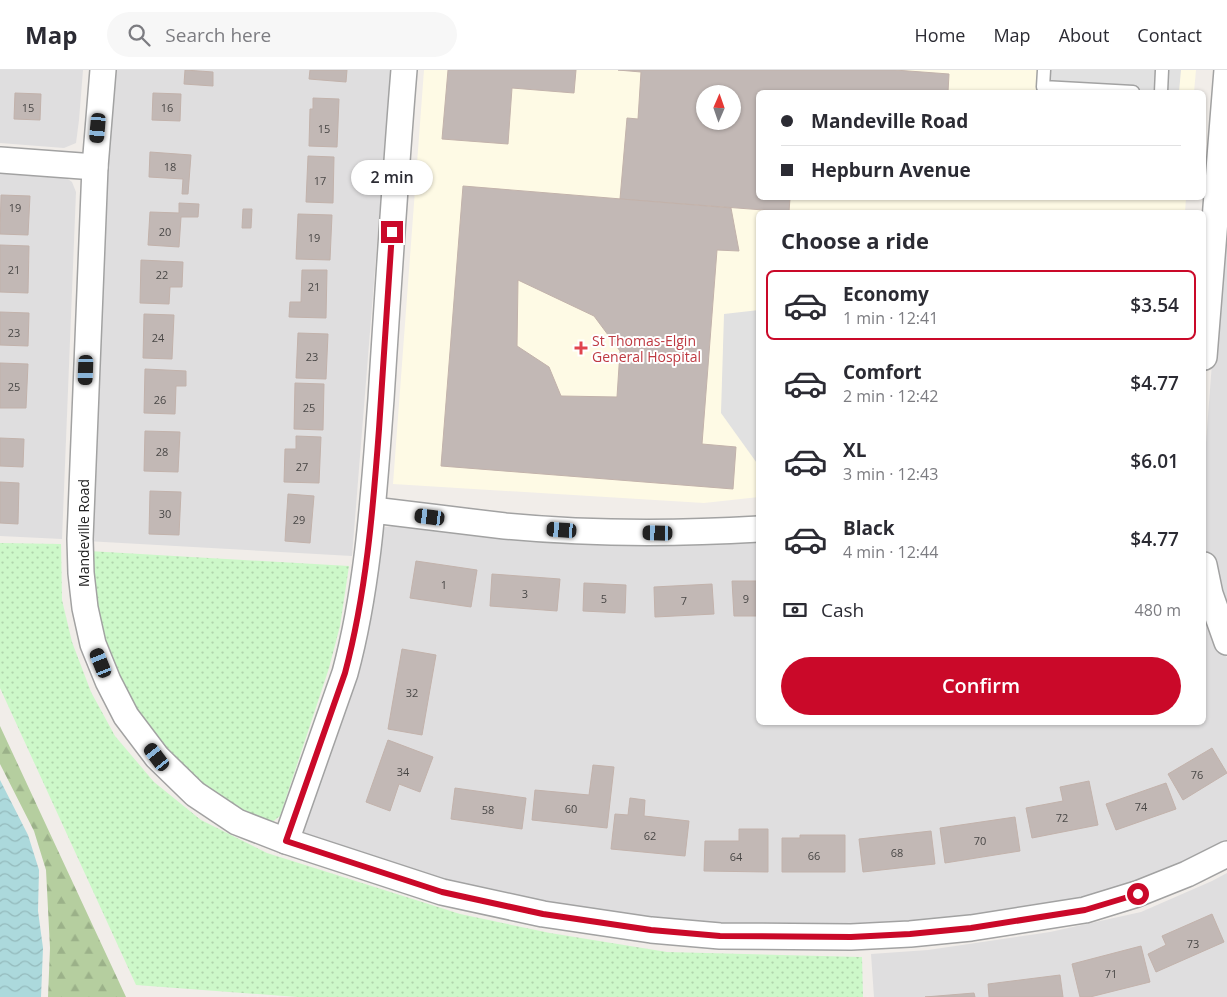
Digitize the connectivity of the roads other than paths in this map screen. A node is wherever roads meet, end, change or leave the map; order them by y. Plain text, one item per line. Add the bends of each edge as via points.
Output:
1 (103, 70) edge
2 (404, 70) edge
3 (1044, 70) edge
4 (1162, 70) edge
5 (1227, 70) edge
6 (1103, 90) edge
7 (1161, 90) edge
8 (0, 160) edge
9 (94, 167) junction
10 (1206, 332) edge
11 (373, 510) junction
12 (756, 529) edge
13 (1206, 575) edge
14 (1227, 642) edge
15 (286, 841) junction
16 (1227, 854) edge

1 - 9 street, Mandeville Road
2 - 11 street
3 - 6 lane via 1043,86
4 - 7 lane
5 - 10 street
8 - 9 street
9 - 15 street, Mandeville Road via 80,539 85,608 93,644 126,716 157,757 195,794 238,822
11 - 12 street via 505,526 581,531 658,533
11 - 15 street via 353,644
13 - 14 street
15 - 16 street, Mandeville Road via 442,892 543,914 651,930 729,936 910,934 1032,919 1085,910 1138,894

